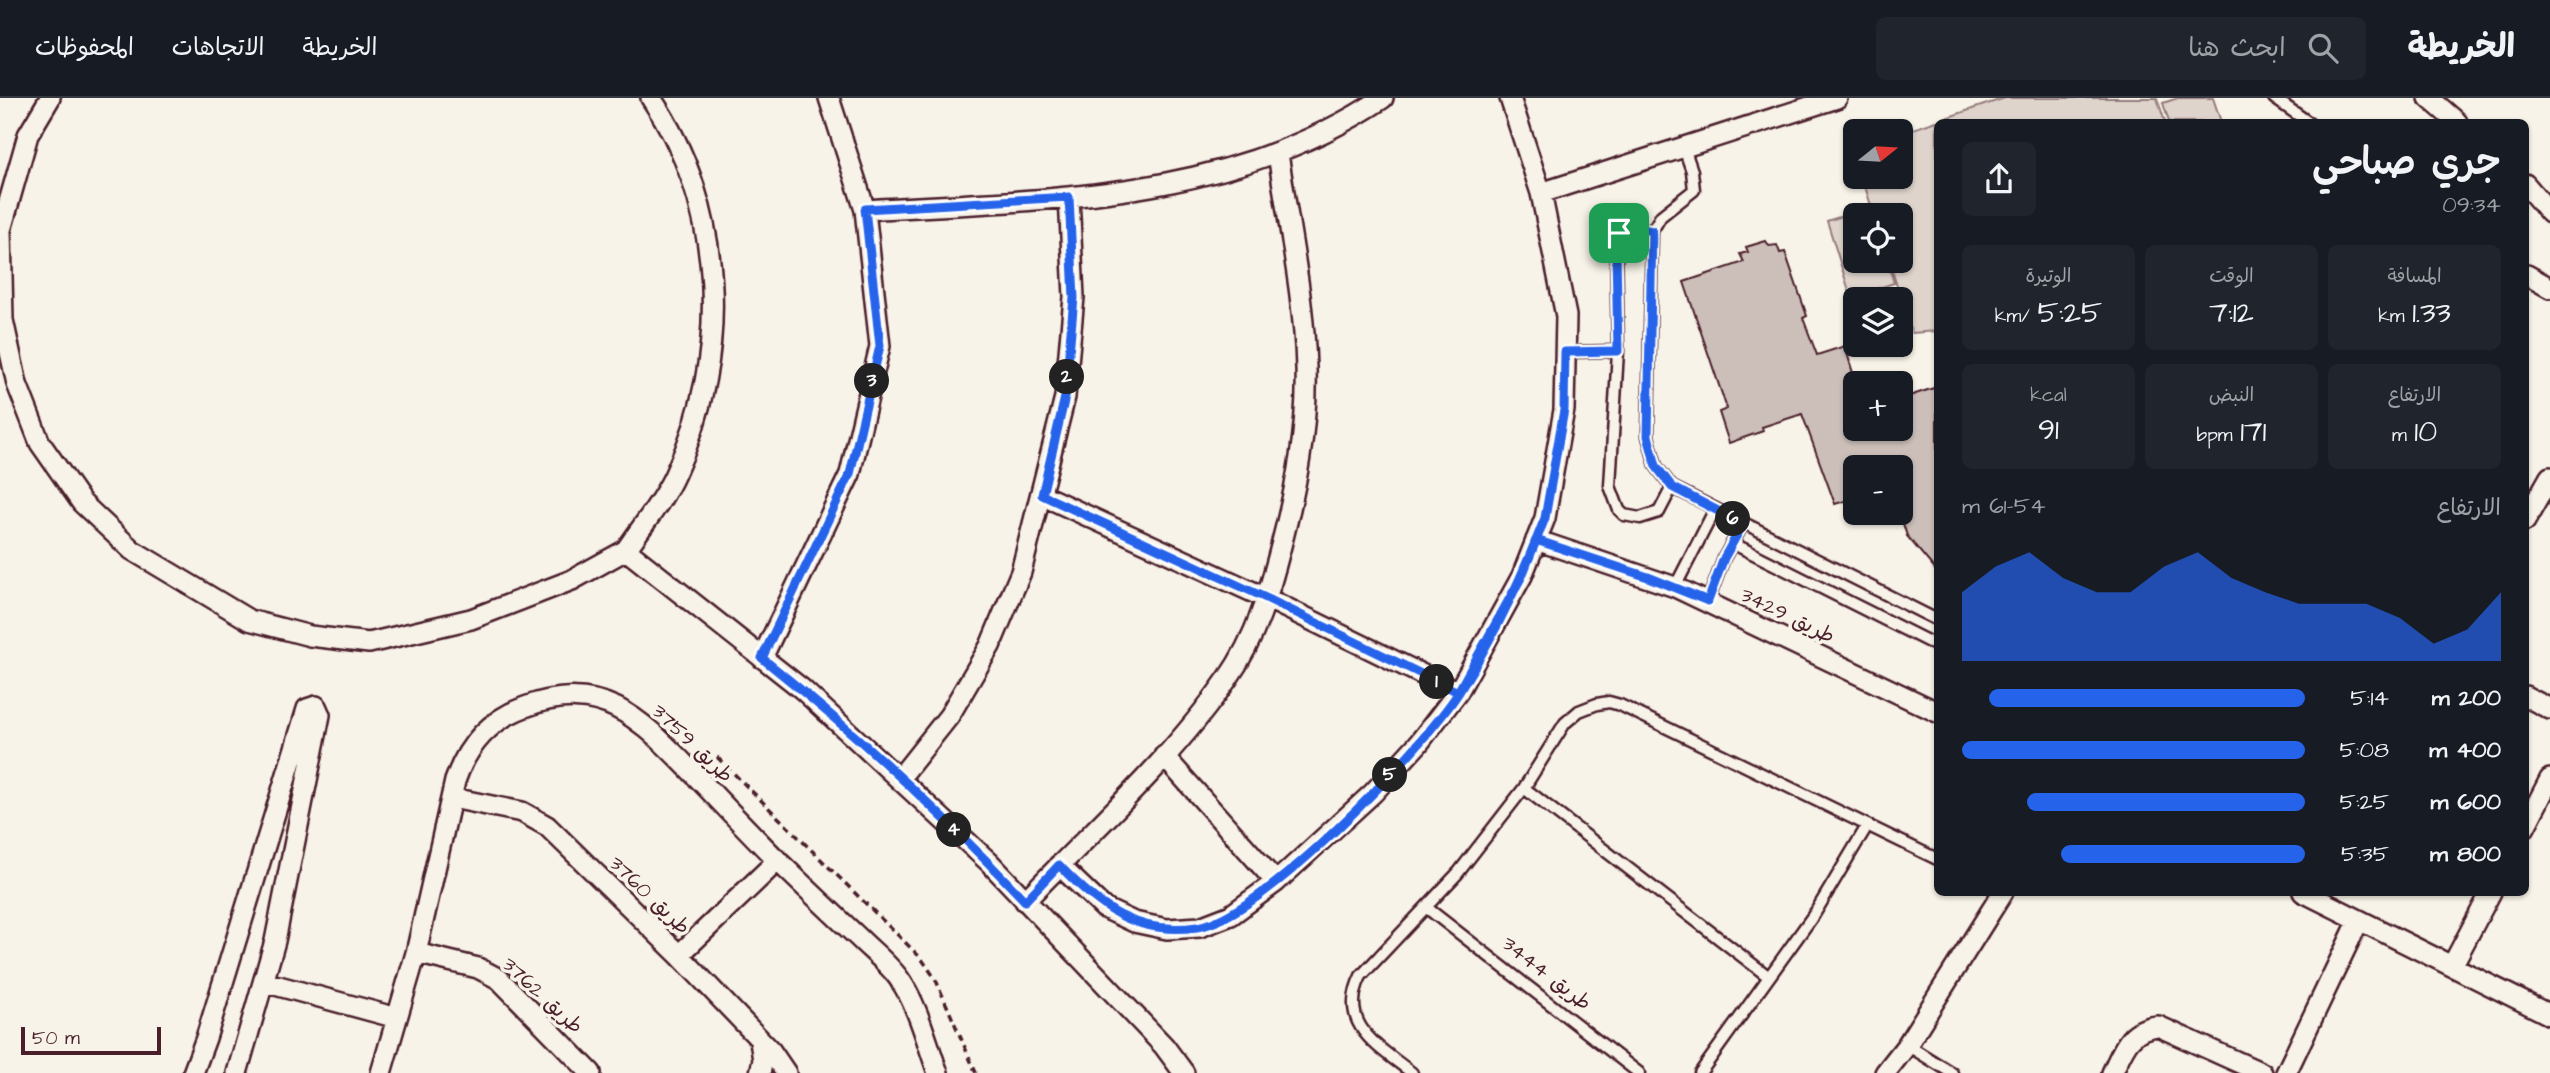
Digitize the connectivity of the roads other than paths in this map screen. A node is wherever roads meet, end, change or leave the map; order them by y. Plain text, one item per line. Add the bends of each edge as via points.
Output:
1 (50, 98) edge
2 (650, 98) edge
3 (829, 98) edge
4 (1510, 98) edge
5 (1837, 98) edge
6 (2274, 98) edge
7 (2429, 98) edge
8 (1373, 101) edge
9 (2304, 119) edge
10 (2454, 119) edge
11 (1684, 148) junction
12 (1278, 153) junction
13 (2529, 189) edge
14 (1541, 193) junction
15 (1069, 197) junction
16 (865, 209) junction
17 (2550, 214) edge
18 (1652, 231) junction
19 (2529, 276) edge
20 (2550, 288) edge
21 (1618, 351) junction
22 (1565, 352) junction
23 (2549, 481) edge
24 (1672, 487) junction
25 (1042, 495) junction
26 (1715, 509) junction
27 (2529, 514) edge
28 (1743, 524) junction
29 (1536, 540) junction
30 (1731, 543) junction
31 (626, 550) junction
32 (1675, 587) junction
33 (1268, 599) junction
34 (1708, 601) junction
35 (1934, 619) edge
36 (1934, 644) edge
37 (762, 658) junction
38 (1458, 692) junction
39 (2529, 698) edge
40 (2550, 709) edge
41 (1934, 711) edge
42 (1164, 756) junction
43 (899, 779) junction
44 (2550, 779) edge
45 (1524, 788) junction
46 (452, 798) junction
47 (2529, 819) edge
48 (1867, 825) junction
49 (1934, 858) edge
50 (778, 860) junction
51 (1059, 865) junction
52 (1276, 883) junction
53 (2000, 896) edge
54 (2311, 896) edge
55 (2489, 896) edge
56 (1025, 901) junction
57 (1427, 908) junction
58 (2359, 920) junction
59 (416, 953) junction
60 (679, 955) junction
61 (2452, 966) junction
62 (1769, 977) junction
63 (264, 982) junction
64 (2550, 1015) edge
65 (397, 1017) junction
66 (760, 1041) junction
67 (1907, 1045) junction
68 (193, 1073) edge
69 (237, 1073) edge
70 (381, 1073) edge
71 (591, 1073) edge
72 (760, 1073) edge
73 (786, 1073) edge
74 (938, 1073) edge
75 (1184, 1073) edge
76 (1412, 1073) edge
77 (1639, 1073) edge
78 (1700, 1073) edge
79 (1885, 1073) edge
80 (1952, 1073) edge
81 (2112, 1073) edge
82 (2262, 1073) edge
83 (2286, 1073) edge

1 - 31 street via 28,135 1,230 3,320 17,384 40,443 82,503 132,550 249,620 310,636 369,643 471,619 572,580
2 - 31 street via 671,127 703,211 715,301 705,390 675,475
3 - 16 street
4 - 14 street
5 - 11 street
6 - 9 lane
7 - 10 street
8 - 12 street
11 - 14 street
11 - 18 lane via 1694,190 1661,216
12 - 15 street via 1208,175 1136,190
12 - 33 street via 1306,369 1302,447
13 - 17 street
14 - 22 street via 1566,316
15 - 16 street
15 - 25 street via 1073,310 1065,397
16 - 37 street via 880,346 850,474
18 - 21 lane via 1624,228 1616,241
18 - 24 lane via 1648,436 1656,466
19 - 20 street
21 - 22 lane
21 - 24 lane via 1610,486 1614,499 1625,515 1648,516 1659,512
22 - 29 street via 1564,410 1545,518
23 - 27 street
24 - 26 lane
25 - 33 street
25 - 43 street via 1021,572 990,646 949,716
26 - 28 lane
26 - 32 lane
28 - 30 lane
28 - 35 lane
29 - 32 street, طريق 3429
29 - 38 street via 1522,576
30 - 34 lane
30 - 36 lane
31 - 37 street
32 - 34 street, طريق 3429
33 - 38 street
33 - 42 street via 1250,643 1228,678
34 - 41 street, طريق 3429
37 - 43 street
38 - 52 street via 1373,793
39 - 40 street
42 - 51 street
42 - 52 street
43 - 56 street
44 - 47 street
45 - 48 lane via 1565,723 1579,711 1609,702
45 - 57 lane
45 - 62 lane
46 - 50 street, طريق 3759 via 466,755 495,722 537,702 589,699 620,709 648,726
46 - 59 street, طريق 3759
46 - 60 street, طريق 3760 via 539,819
48 - 49 lane
48 - 62 lane via 1815,913
50 - 60 street
50 - 74 street, طريق 3759 via 898,977
51 - 52 street via 1104,908 1134,922 1167,929 1200,927 1231,915
51 - 56 street
53 - 67 street
54 - 58 street
55 - 61 street
56 - 75 street via 1164,1046
57 - 76 lane via 1361,976 1353,994 1358,1022 1368,1039
57 - 77 lane, طريق 3444
58 - 61 street
58 - 83 street
59 - 65 street, طريق 3759
59 - 71 street, طريق 3762 via 489,972
60 - 66 street, طريق 3760
61 - 64 street
62 - 78 lane
63 - 65 street
63 - 68 street via 320,715 316,706 307,709
63 - 69 street
65 - 70 street, طريق 3759
66 - 72 street
66 - 73 street, طريق 3760
67 - 79 street
67 - 80 lane
81 - 82 street via 2132,1034 2158,1026

